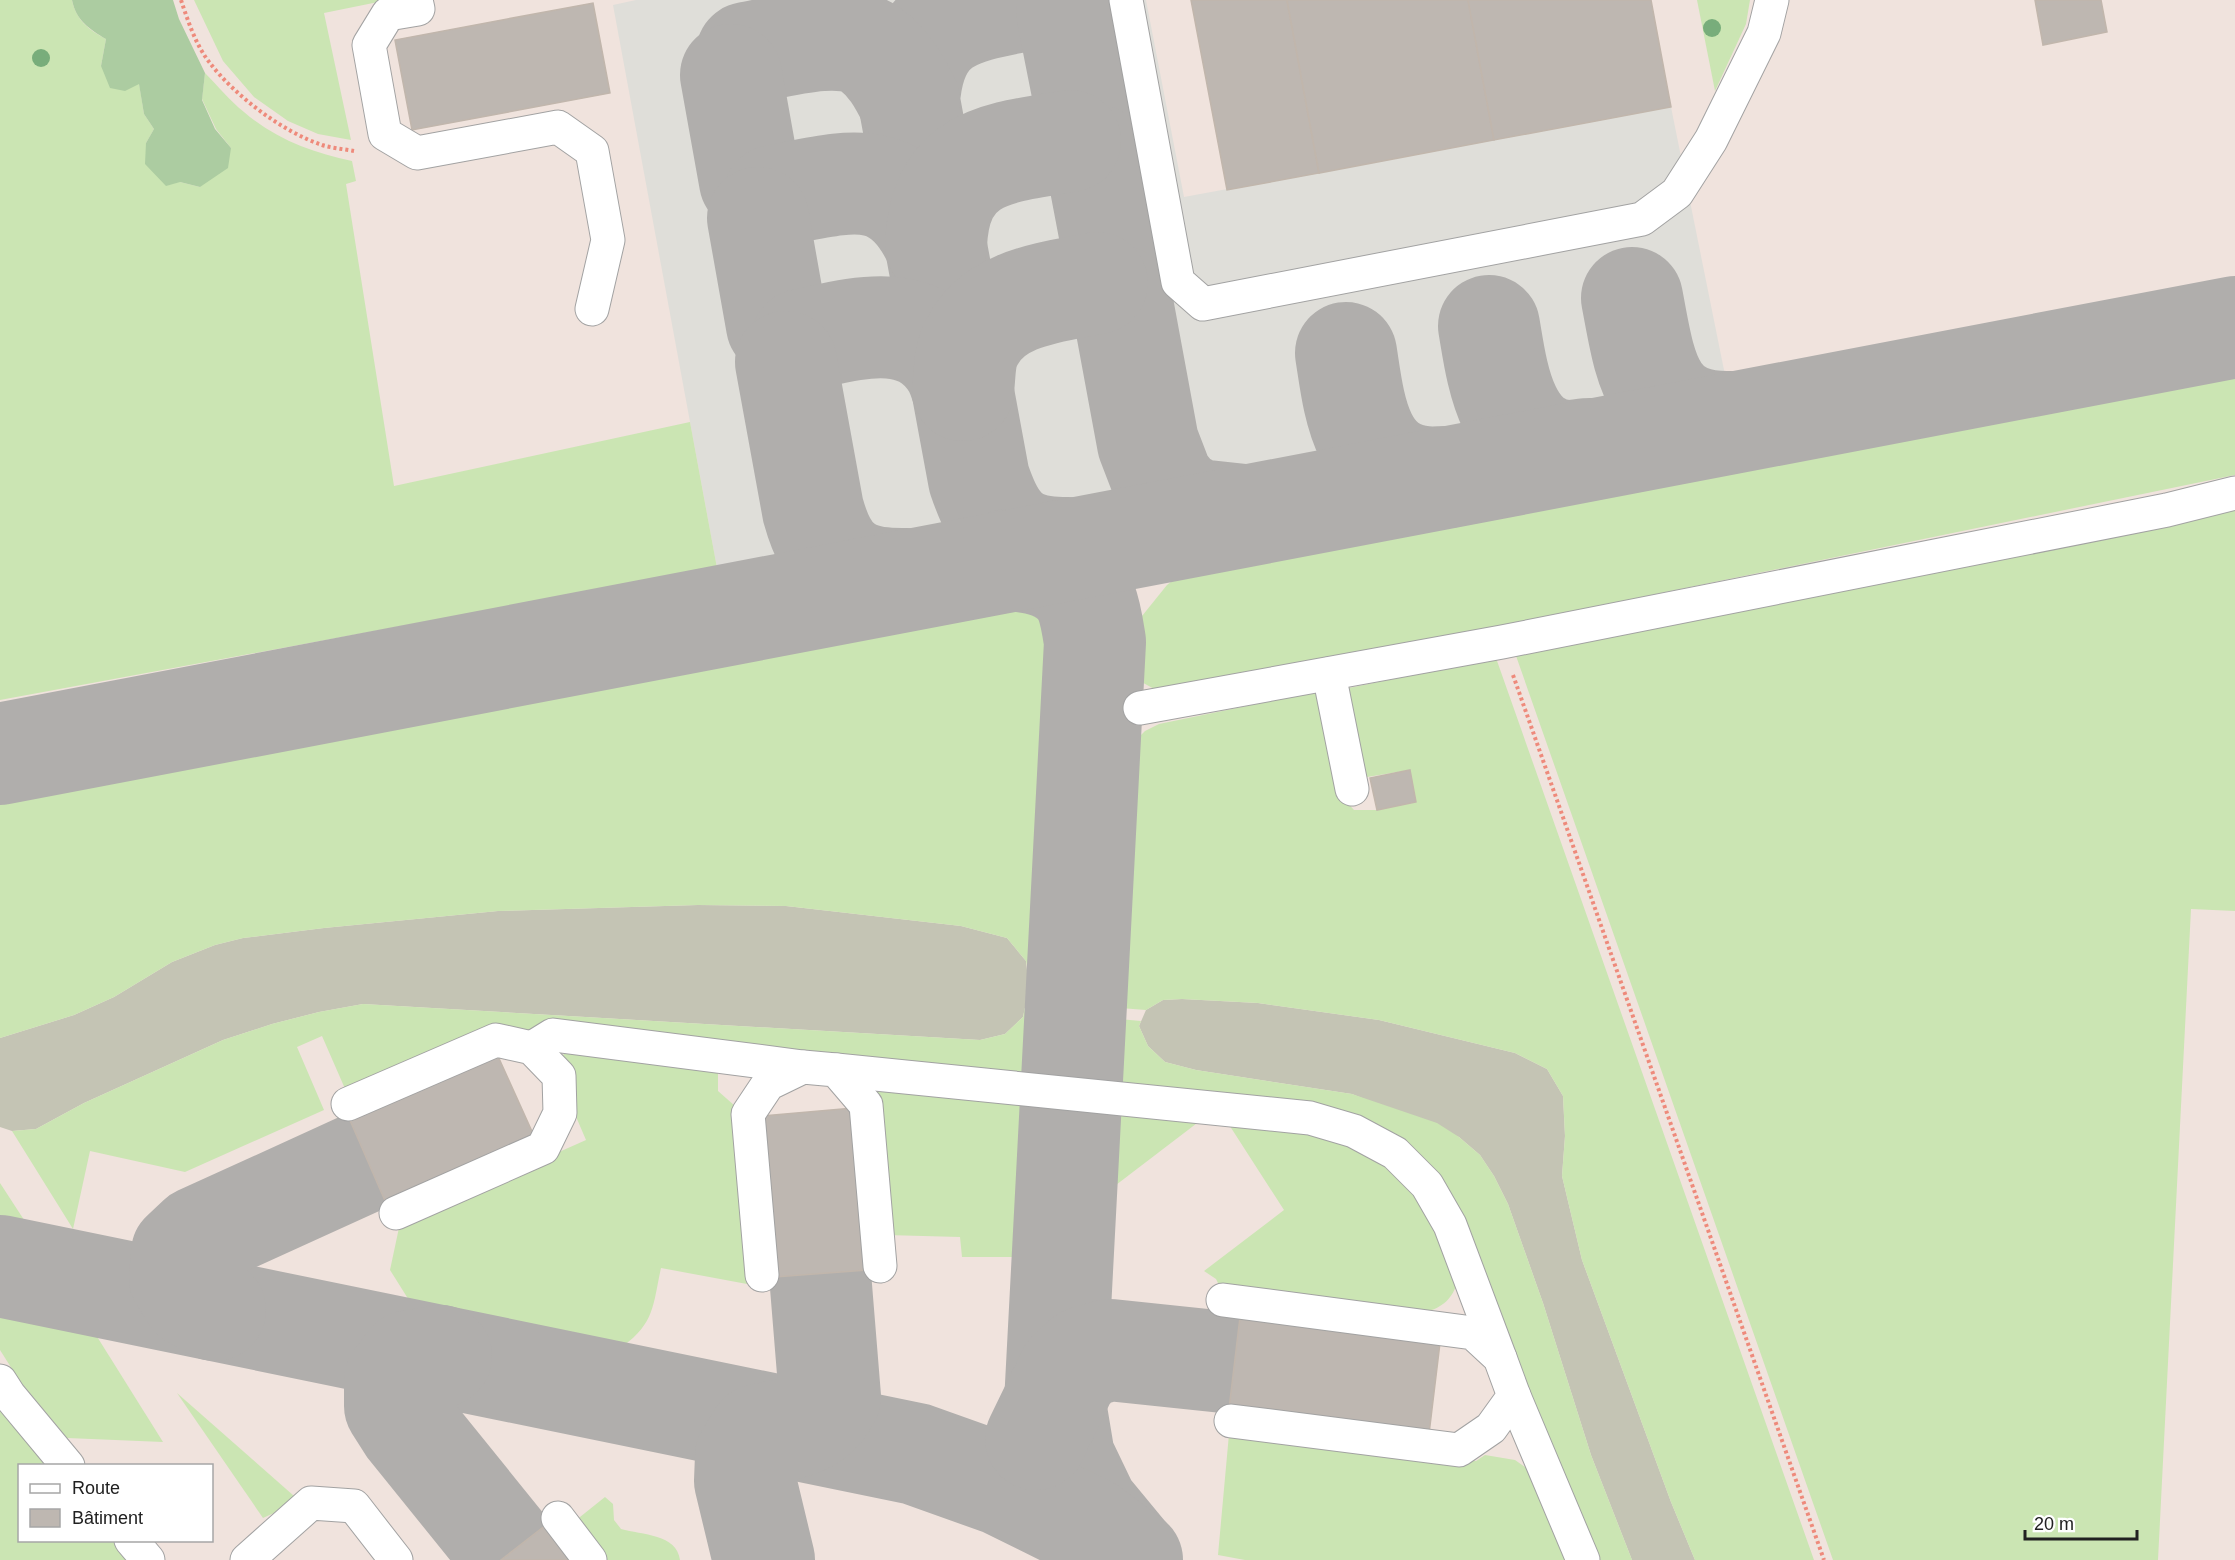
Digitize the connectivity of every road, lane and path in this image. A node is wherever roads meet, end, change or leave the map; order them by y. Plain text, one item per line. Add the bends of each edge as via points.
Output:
1 (181, 0) edge
2 (416, 0) edge
3 (1126, 0) edge
4 (1772, 0) edge
5 (417, 153) junction
6 (592, 309) dead end
7 (2235, 493) edge
8 (1502, 642) junction
9 (1329, 674) junction
10 (1140, 708) dead end
11 (1352, 789) dead end
12 (532, 1048) junction
13 (803, 1067) junction
14 (836, 1070) junction
15 (348, 1104) dead end
16 (396, 1213) dead end
17 (880, 1266) dead end
18 (762, 1275) dead end
19 (1223, 1300) dead end
20 (1500, 1358) junction
21 (0, 1381) edge
22 (1514, 1396) junction
23 (1231, 1421) dead end
24 (66, 1464) edge
25 (558, 1518) dead end
26 (133, 1542) edge
27 (148, 1560) edge
28 (247, 1560) edge
29 (396, 1560) edge
30 (590, 1560) edge
31 (1583, 1560) edge
32 (1824, 1560) edge

1 - 5 path via 209,62 244,100 286,128 321,145 376,156
2 - 5 lane via 418,9 388,14 369,45 385,134
3 - 4 lane via 1178,282 1203,304 1642,219 1677,193 1712,140 1764,33
5 - 6 lane via 558,127 592,151 608,240
7 - 8 lane
8 - 9 lane
8 - 32 path
9 - 10 lane
9 - 11 lane
12 - 13 lane via 553,1035
12 - 15 lane via 496,1040
12 - 16 lane via 559,1076 560,1113 543,1148
13 - 14 lane
13 - 18 lane via 768,1084 748,1114
14 - 17 lane via 866,1105
14 - 20 lane via 1310,1118 1354,1131 1395,1153 1427,1185 1450,1225
19 - 20 lane via 1473,1333
20 - 22 lane
21 - 24 lane
22 - 23 lane via 1491,1428 1459,1450
22 - 31 lane
25 - 30 lane
26 - 27 lane
28 - 29 lane via 311,1503 354,1506

